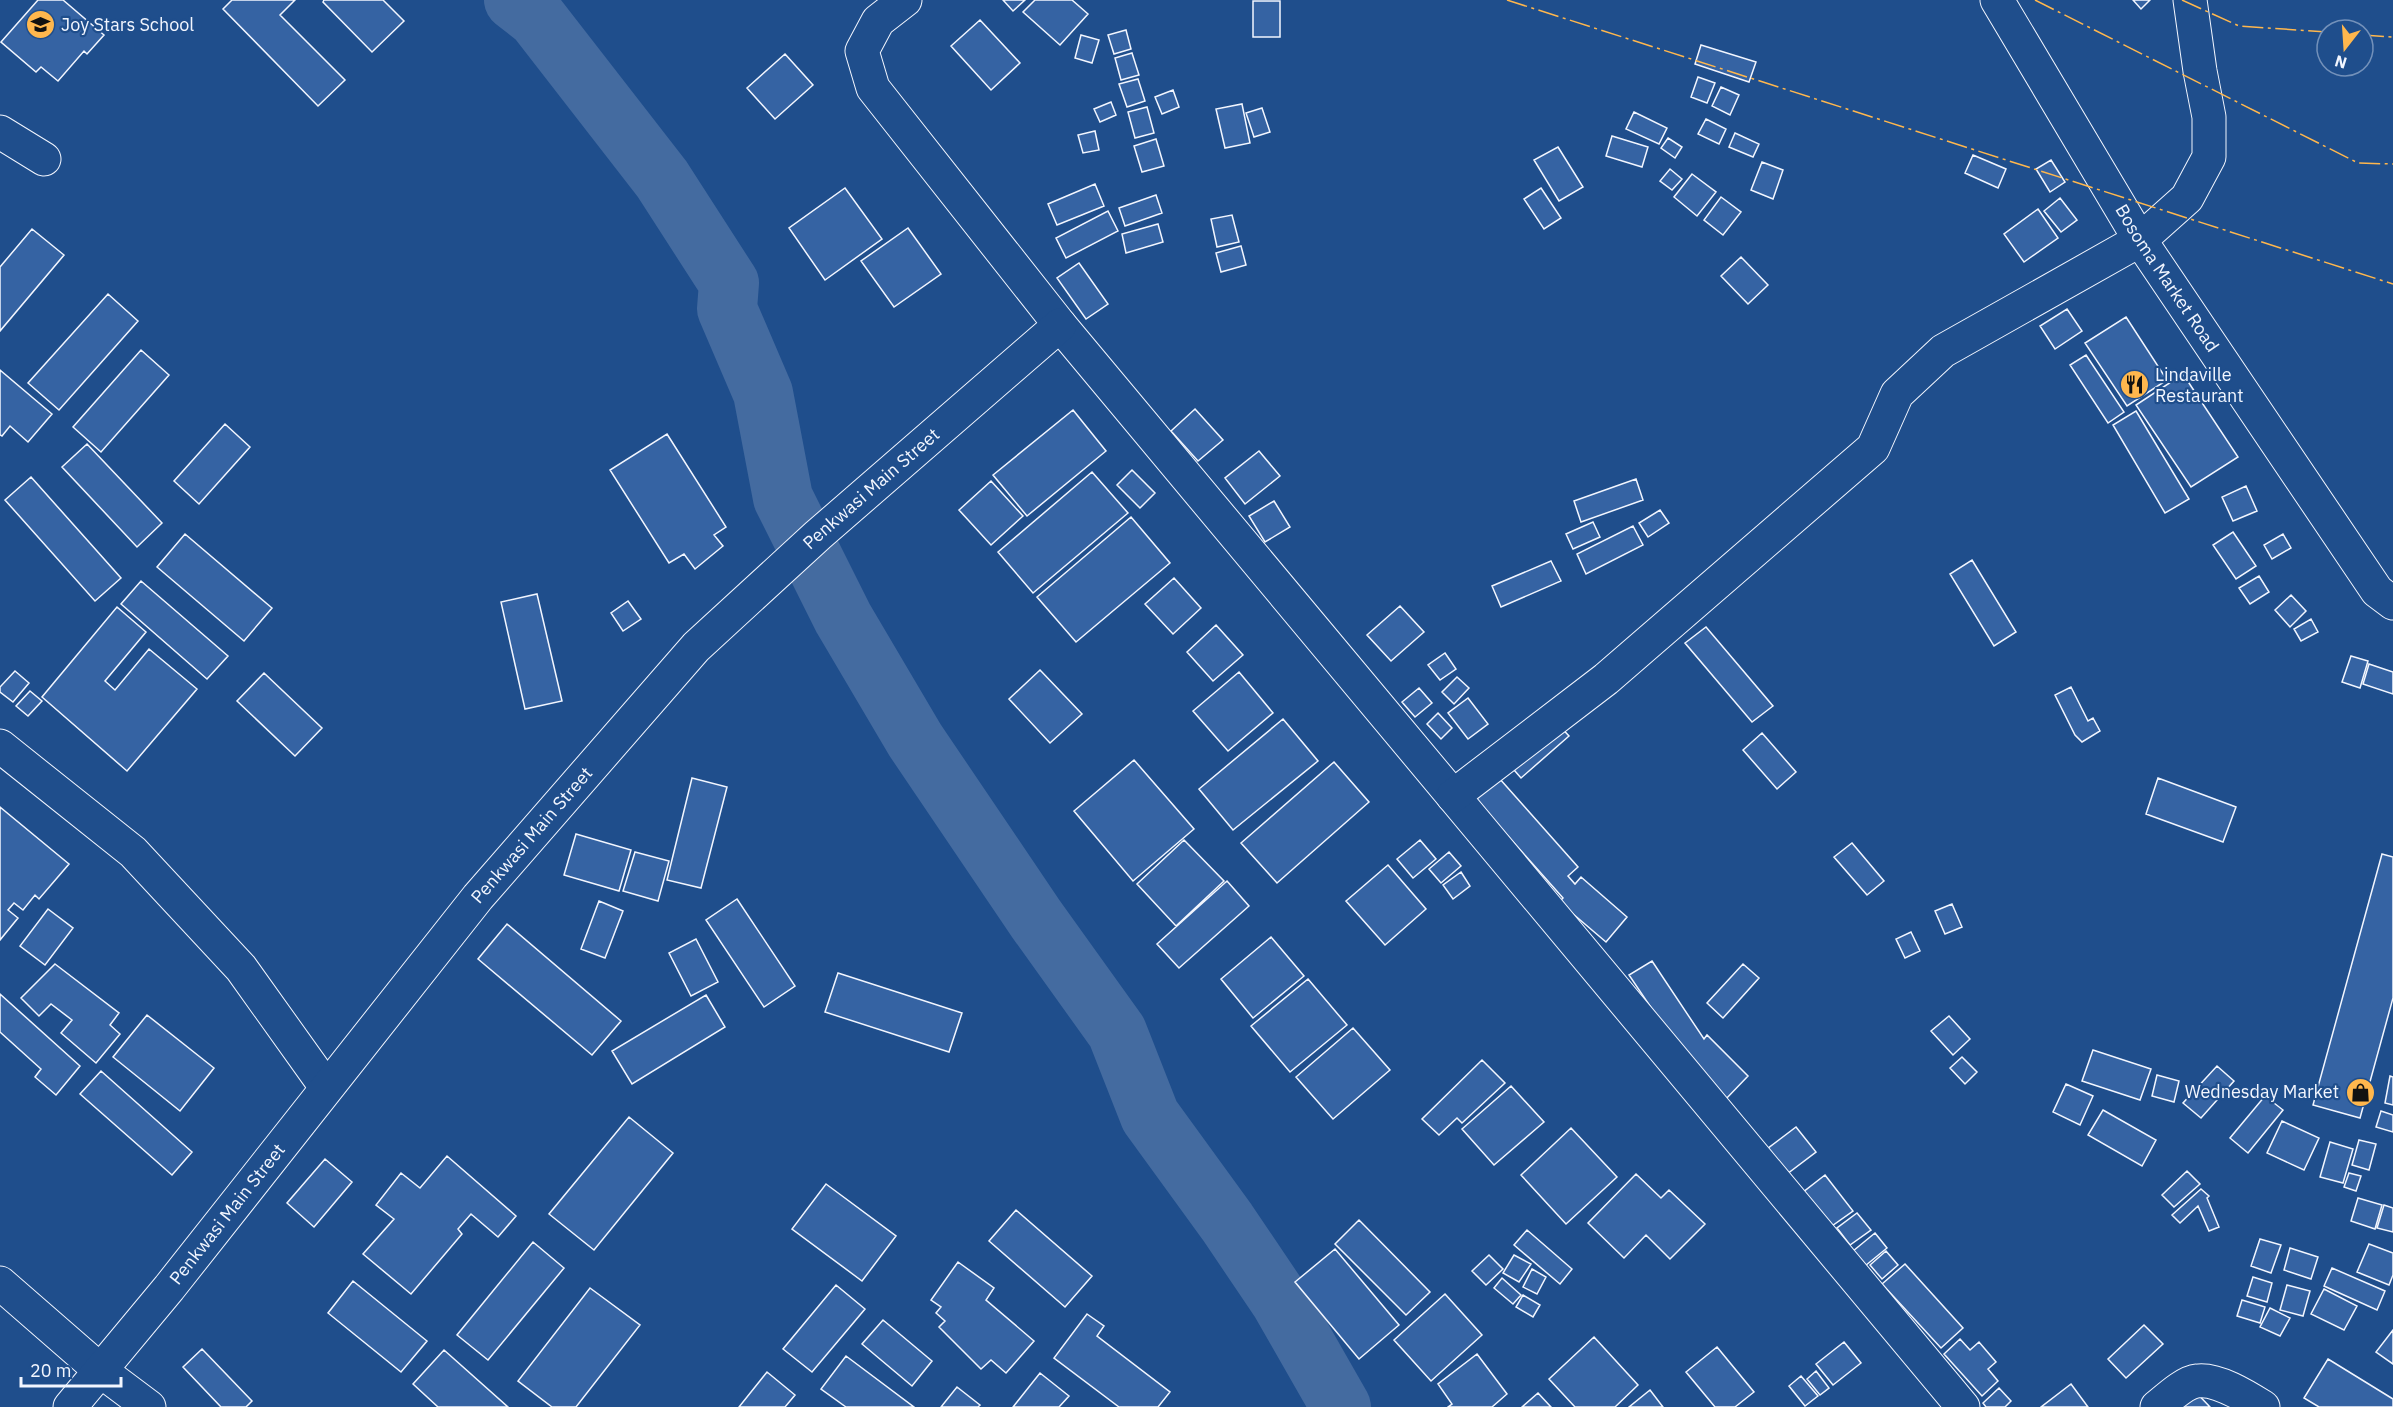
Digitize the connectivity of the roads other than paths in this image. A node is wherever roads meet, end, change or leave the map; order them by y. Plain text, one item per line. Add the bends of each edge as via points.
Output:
1 (905, 0) edge
2 (1997, 0) edge
3 (2190, 0) edge
4 (0, 132) edge
5 (44, 159) dead end
6 (2140, 240) junction
7 (1060, 325) junction
8 (2393, 603) edge
9 (0, 746) edge
10 (1453, 796) junction
11 (326, 1087) junction
12 (0, 1283) edge
13 (101, 1371) junction
14 (70, 1407) edge
15 (149, 1407) edge
16 (1963, 1407) edge
17 (2157, 1407) edge
18 (2263, 1407) edge

1 - 7 street via 878,21 862,51 873,88
2 - 6 street, Bosoma Market Road
3 - 6 street via 2209,117 2209,157 2187,198
4 - 5 street
6 - 8 street, Bosoma Market Road via 2377,591
6 - 10 street via 1943,351 1897,394 1873,448 1606,679
7 - 10 street
7 - 11 street, Penkwasi Main Street via 818,535 696,647 478,897
9 - 11 street via 133,852 241,968
10 - 16 street
11 - 13 street, Penkwasi Main Street
12 - 13 street
13 - 14 street, Penkwasi Main Street
13 - 15 street
17 - 18 street via 2197,1381 2228,1387

